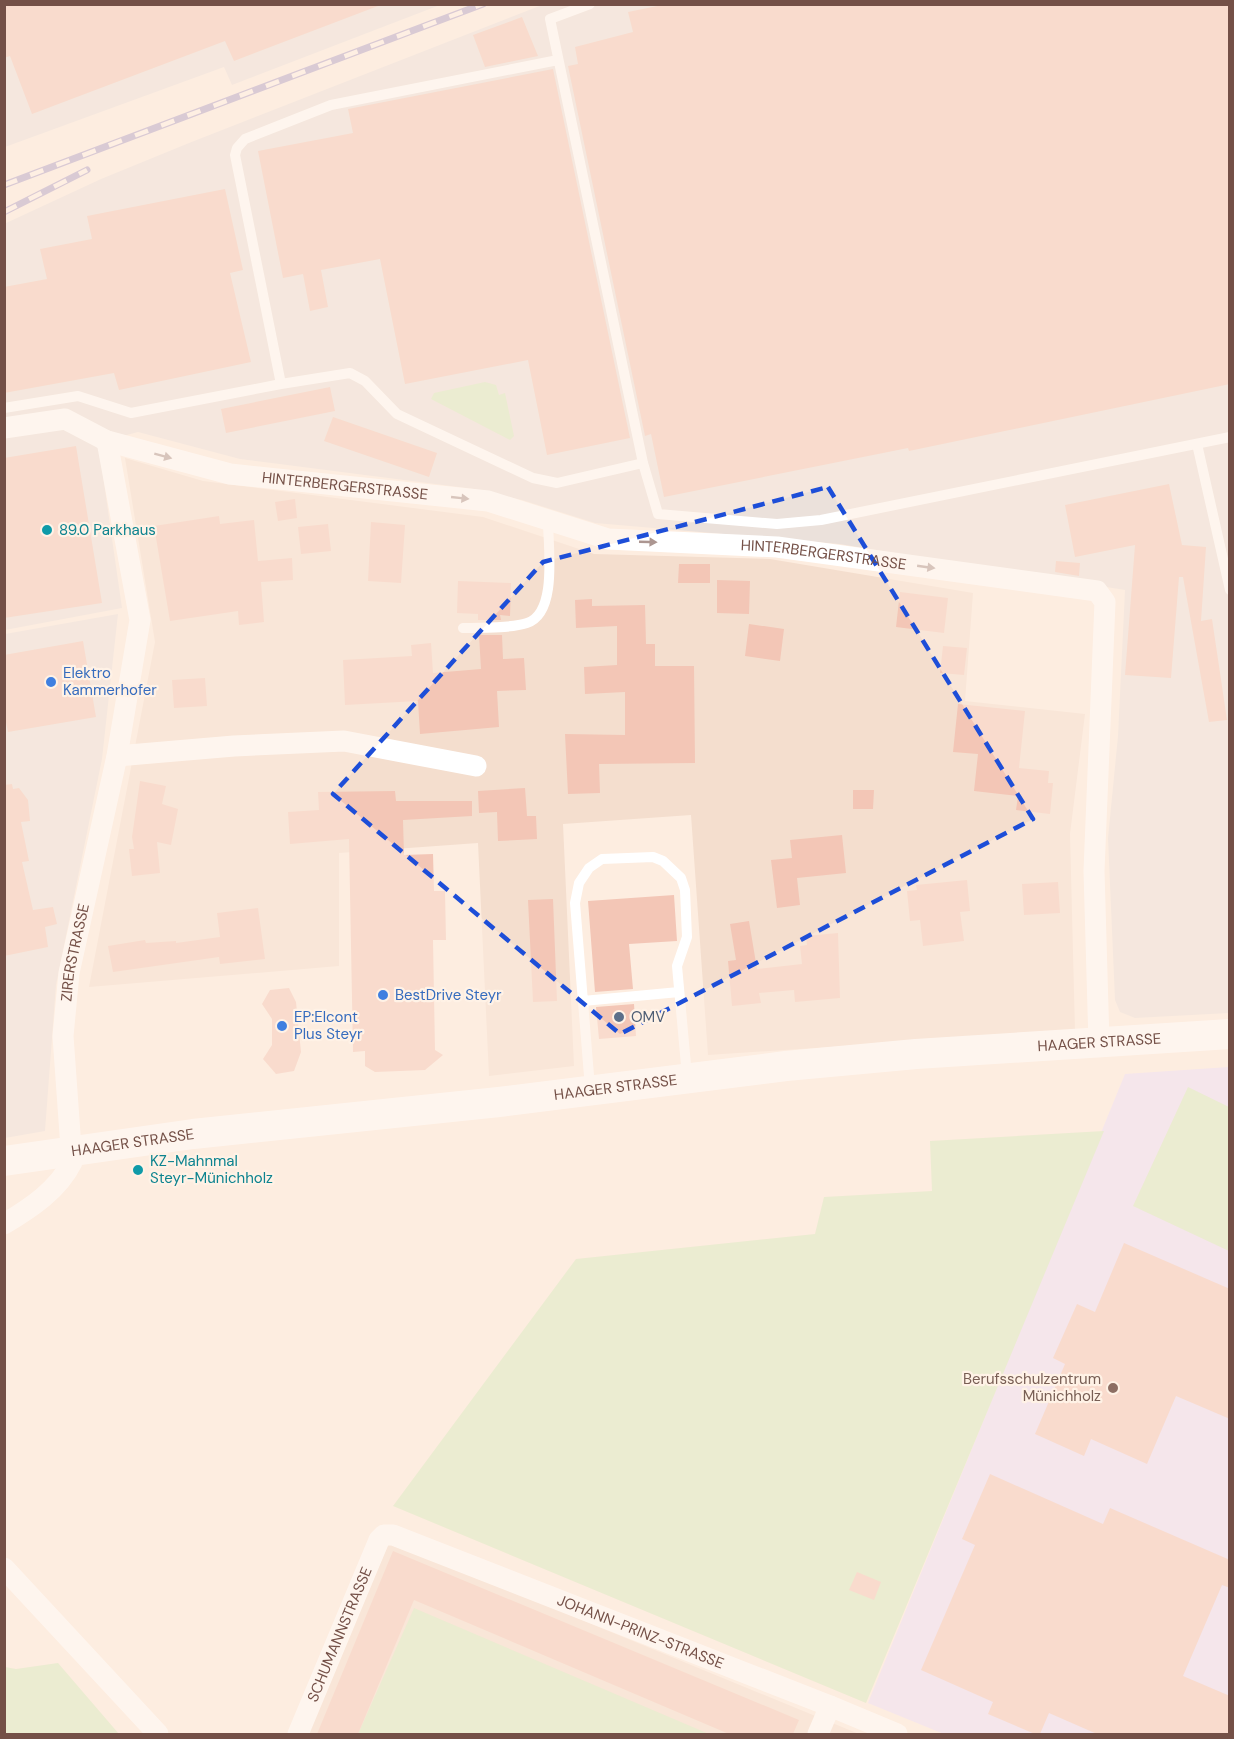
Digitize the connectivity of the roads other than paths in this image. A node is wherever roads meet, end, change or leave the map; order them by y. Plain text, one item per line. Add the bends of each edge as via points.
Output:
1 (590, 4) edge
2 (558, 60) junction
3 (281, 384) junction
4 (4, 408) edge
5 (4, 428) edge
6 (1230, 437) edge
7 (107, 441) junction
8 (1197, 444) junction
9 (643, 463) junction
10 (548, 520) junction
11 (1230, 590) edge
12 (463, 628) dead end
13 (117, 756) junction
14 (476, 766) dead end
15 (679, 992) junction
16 (583, 1001) junction
17 (1230, 1034) edge
18 (1099, 1043) junction
19 (688, 1079) junction
20 (590, 1091) junction
21 (73, 1151) junction
22 (4, 1161) edge
23 (4, 1224) edge
24 (384, 1535) joint
25 (4, 1568) edge
26 (830, 1706) junction
27 (158, 1734) edge
28 (298, 1734) edge
29 (818, 1734) edge
30 (897, 1734) edge

1 - 2 lane via 550,19
2 - 3 lane via 331,105 245,139 237,148 235,155
2 - 9 lane
3 - 4 lane via 131,413 78,396
3 - 9 lane via 355,374 397,414 547,482
5 - 7 street via 65,419
6 - 8 lane
7 -> 10 street, HINTERBERGERSTRASSE via 230,474 488,501
7 - 13 street, ZIRERSTRASSE via 140,620
8 - 9 lane via 796,523 660,515 655,510
8 - 11 lane
10 - 12 lane via 546,606 539,617 527,623
10 -> 18 street, HINTERBERGERSTRASSE via 608,539 777,547 1097,591 1103,595 1106,602 1094,871
13 - 14 street via 335,741
13 - 21 street, ZIRERSTRASSE via 69,972 63,1036
15 - 16 lane
15 - 16 lane via 677,966 687,937 681,878 653,857 602,860 589,868 579,883 575,903
15 - 19 lane
16 - 20 lane
17 - 18 main road, HAAGER STRASSE
18 - 19 main road, HAAGER STRASSE via 861,1059
19 - 20 main road, HAAGER STRASSE
20 - 21 main road, HAAGER STRASSE via 193,1134
21 - 22 main road, HAAGER STRASSE
21 - 23 street via 66,1174 51,1190
24 - 26 street, JOHANN-PRINZ-STRASSE via 393,1535
24 - 28 street, SCHUMANNSTRASSE
25 - 27 street
26 - 29 street
26 - 30 street, JOHANN-PRINZ-STRASSE

